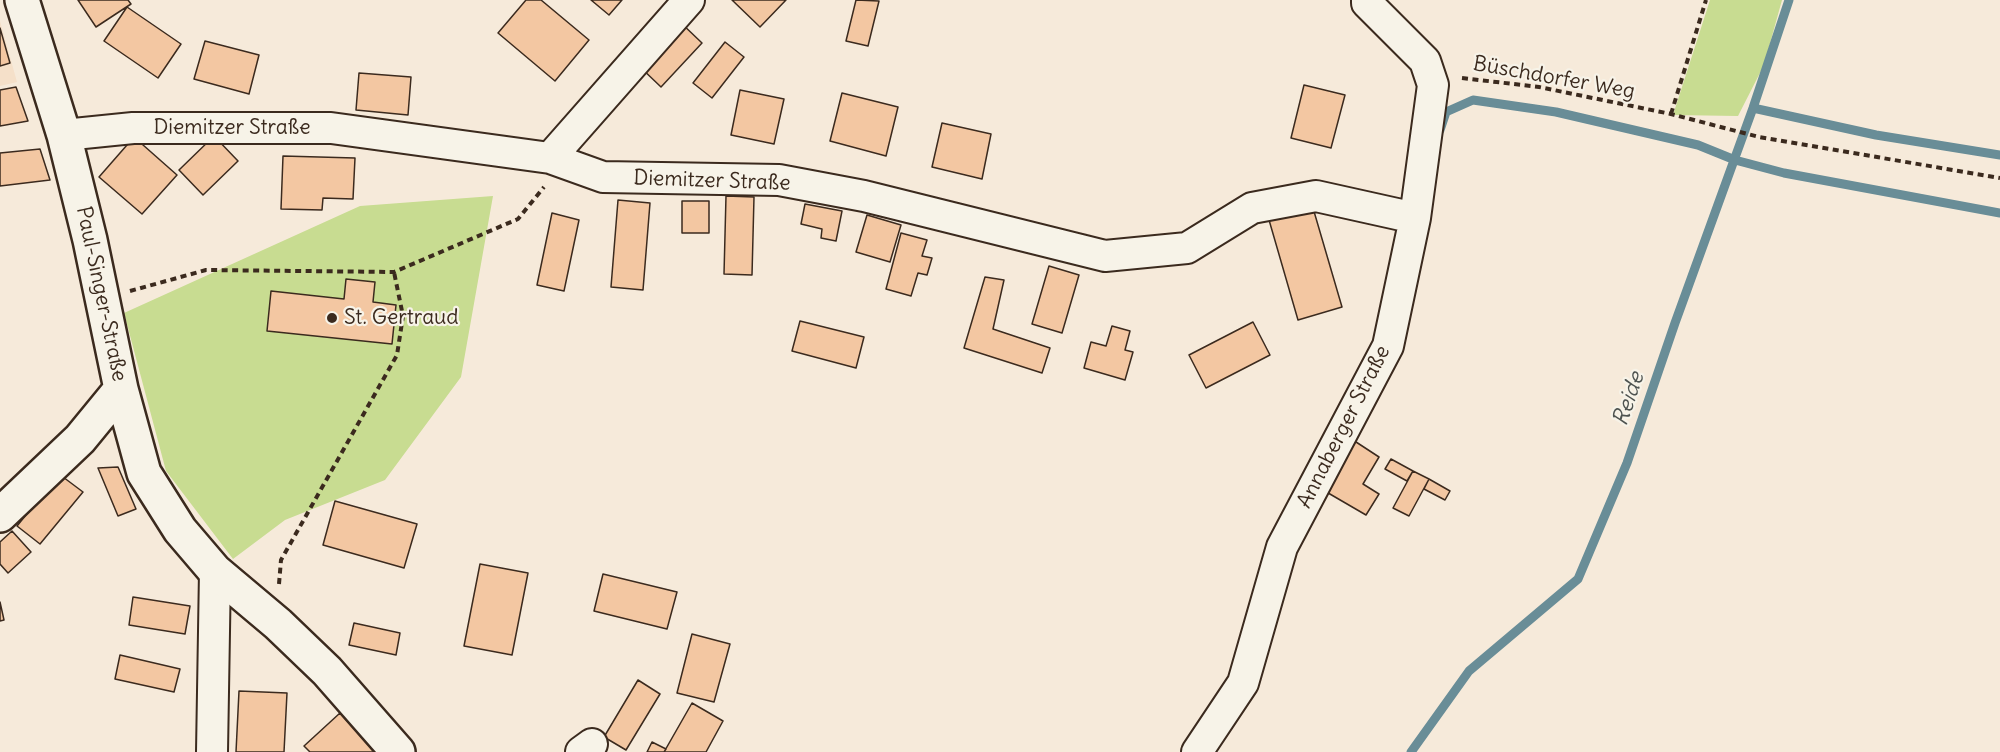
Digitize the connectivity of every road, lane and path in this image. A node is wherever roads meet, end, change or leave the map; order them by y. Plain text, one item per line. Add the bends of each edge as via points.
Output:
1 (22, 0) edge
2 (689, 0) edge
3 (1706, 0) edge
4 (1366, 1) edge
5 (1433, 84) junction
6 (1671, 114) junction
7 (64, 135) junction
8 (550, 158) junction
9 (2000, 178) edge
10 (1415, 218) junction
11 (394, 272) junction
12 (103, 299) junction
13 (121, 389) junction
14 (0, 515) edge
15 (215, 571) junction
16 (278, 624) junction
17 (212, 752) edge
18 (398, 752) edge
19 (1197, 752) edge

1 - 7 street, Paul-Singer-Straße
2 - 8 street
3 - 6 path
4 - 5 street via 1425,61
5 - 6 path, Büschdorfer Weg via 1456,77 1527,85
5 - 10 street, Annaberger Straße
6 - 9 path, Büschdorfer Weg via 1759,137
7 - 8 street, Diemitzer Straße via 133,128 331,128
7 - 12 street, Paul-Singer-Straße
8 - 10 street, Diemitzer Straße via 603,177 779,180 864,196 1105,256 1187,248 1252,208 1316,195
8 - 11 path via 546,185 518,219
10 - 19 street, Annaberger Straße via 1388,346 1282,547 1243,683
11 - 12 path via 206,270
11 - 16 path via 403,316 397,355 280,560
12 - 13 street, Paul-Singer-Straße
13 - 14 street via 80,439
13 - 15 street, Paul-Singer-Straße via 144,473 180,530
15 - 16 street, Paul-Singer-Straße
15 - 17 street
16 - 18 street, Paul-Singer-Straße via 327,671

